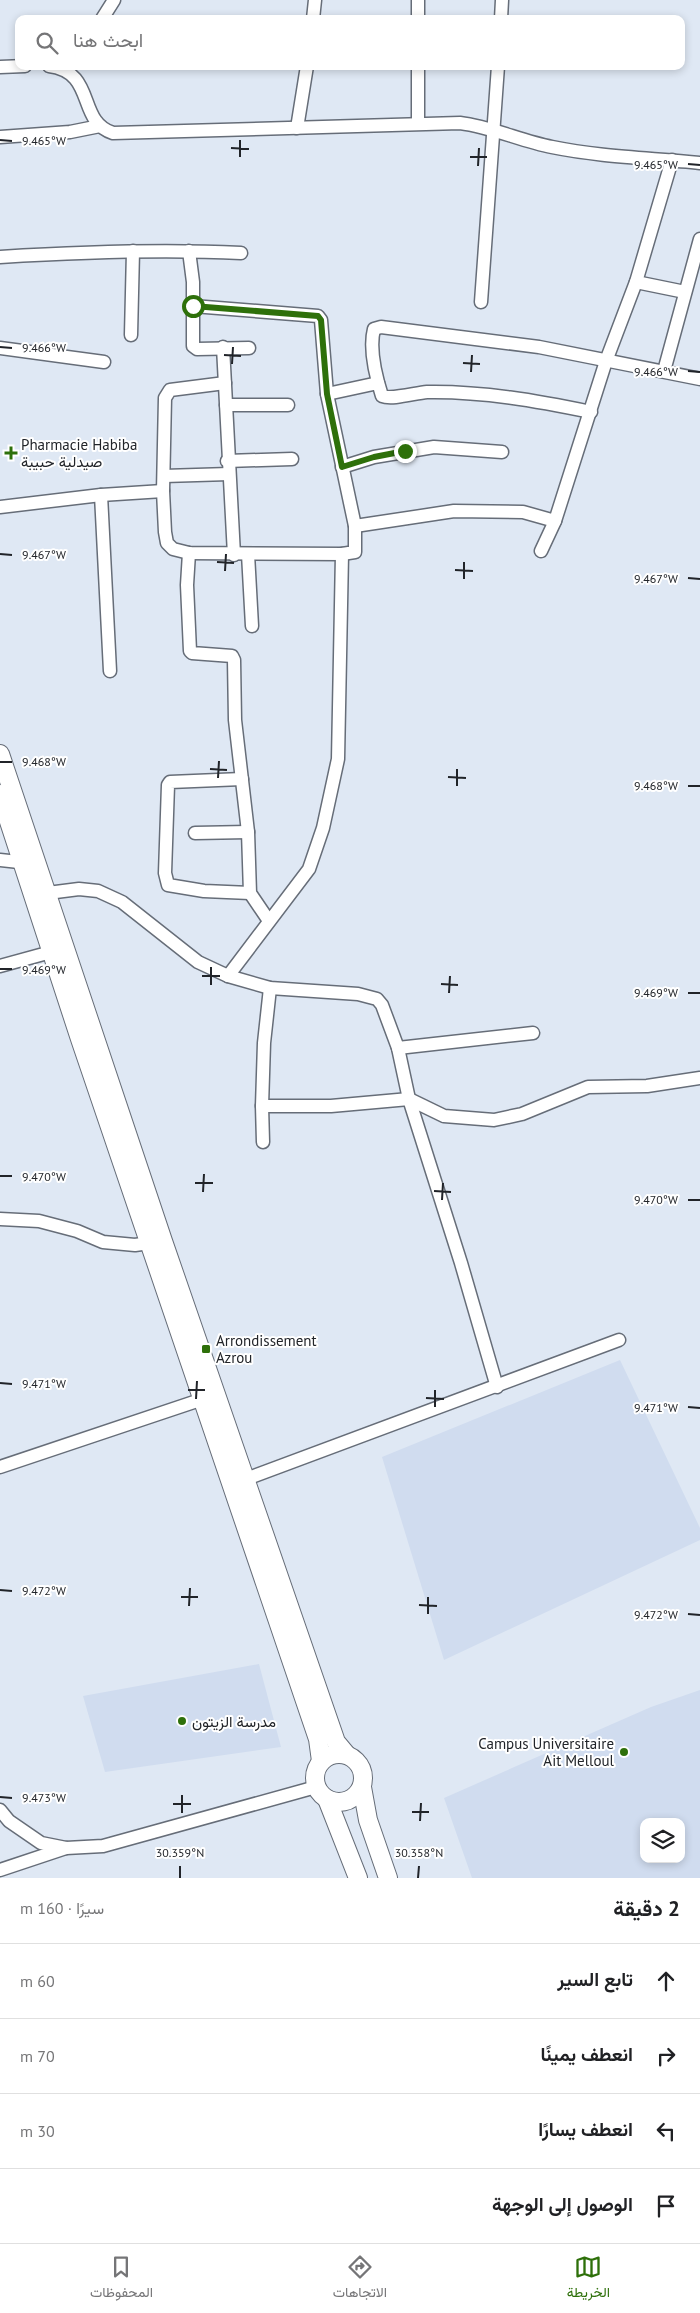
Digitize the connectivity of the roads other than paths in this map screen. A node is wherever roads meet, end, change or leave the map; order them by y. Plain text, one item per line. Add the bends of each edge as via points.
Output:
1 (114, 0) edge
2 (315, 0) edge
3 (418, 0) edge
4 (502, 0) edge
5 (105, 15) edge
6 (313, 15) edge
7 (418, 15) edge
8 (501, 15) edge
9 (15, 66) edge
10 (0, 67) edge
11 (66, 70) edge
12 (306, 70) edge
13 (418, 70) edge
14 (498, 70) edge
15 (418, 122) junction
16 (100, 126) junction
17 (298, 128) junction
18 (495, 131) junction
19 (0, 137) edge
20 (672, 160) junction
21 (700, 163) edge
22 (700, 239) edge
23 (133, 251) junction
24 (189, 251) junction
25 (241, 253) dead end
26 (0, 257) edge
27 (636, 282) junction
28 (686, 292) junction
29 (481, 302) dead end
30 (193, 306) junction
31 (131, 335) dead end
32 (223, 347) junction
33 (0, 348) edge
34 (249, 348) dead end
35 (606, 361) junction
36 (104, 362) dead end
37 (664, 371) junction
38 (700, 379) edge
39 (224, 383) junction
40 (378, 384) junction
41 (327, 394) junction
42 (226, 405) junction
43 (288, 405) dead end
44 (591, 412) junction
45 (502, 452) dead end
46 (292, 459) dead end
47 (227, 461) junction
48 (342, 467) junction
49 (229, 474) junction
50 (164, 476) junction
51 (163, 490) junction
52 (101, 495) junction
53 (0, 507) edge
54 (555, 521) junction
55 (355, 526) junction
56 (541, 551) dead end
57 (189, 553) junction
58 (234, 554) junction
59 (248, 554) junction
60 (342, 554) junction
61 (252, 626) dead end
62 (110, 671) dead end
63 (0, 754) edge
64 (242, 779) junction
65 (0, 794) edge
66 (248, 832) junction
67 (195, 833) dead end
68 (0, 860) edge
69 (29, 863) junction
70 (250, 893) junction
71 (39, 894) junction
72 (269, 921) junction
73 (51, 952) junction
74 (0, 966) edge
75 (228, 976) junction
76 (270, 988) junction
77 (533, 1033) dead end
78 (398, 1048) junction
79 (700, 1078) edge
80 (409, 1099) junction
81 (262, 1106) junction
82 (263, 1142) dead end
83 (0, 1219) edge
84 (157, 1242) junction
85 (619, 1340) dead end
86 (497, 1387) junction
87 (209, 1397) junction
88 (0, 1467) edge
89 (246, 1479) junction
90 (272, 1582) junction
91 (346, 1754) junction
92 (321, 1761) junction
93 (362, 1787) junction
94 (322, 1793) junction
95 (0, 1810) edge
96 (66, 1848) junction
97 (0, 1870) edge
98 (358, 1878) edge
99 (388, 1878) edge

1 - 5 street
2 - 6 street
3 - 7 street
4 - 8 street
9 - 10 street
11 - 16 street via 81,85
12 - 17 street
13 - 15 street
14 - 18 street
15 - 17 street
15 - 18 street via 460,123
16 - 17 street via 119,134
16 - 19 street via 70,132
18 - 20 street via 580,152
18 - 29 street
20 - 21 street
20 - 27 street
22 - 28 street
23 - 24 street
23 - 26 street
23 - 31 street
24 - 25 street
24 - 30 street
27 - 28 street
27 - 35 street
28 - 37 street
30 - 32 street via 193,346 197,349
30 - 41 street via 318,316 321,320
32 - 34 street
32 - 39 street
33 - 36 street
35 - 37 street
35 - 40 street via 539,348 381,328 374,330 372,337
35 - 44 street
37 - 38 street
39 - 42 street
39 - 50 street via 170,390 165,398
40 - 41 street
40 - 44 street via 382,396 387,398 410,393 450,392 550,403
41 - 48 street
42 - 43 street
42 - 47 street
44 - 54 street
45 - 48 street via 434,447 374,457
46 - 47 street
47 - 49 street
48 - 55 street
49 - 50 street
49 - 58 street
50 - 51 street
51 - 52 street
51 - 57 street via 167,543 173,549
52 - 53 street
52 - 62 street
54 - 55 street via 523,512 454,511
54 - 56 street
55 - 60 street via 355,552
57 - 58 street
57 - 64 street via 190,651 232,656 234,720
58 - 59 street
59 - 60 street
59 - 61 street
60 - 72 street via 338,759 323,828 309,869
63 - 69 main road
64 - 66 street
64 - 70 street via 170,782 165,873 168,885
65 - 69 main road
66 - 67 street
66 - 70 street
68 - 69 street
69 - 71 main road
70 - 72 street
71 - 73 main road
71 - 75 street via 79,889 98,891 122,902 198,962
71 - 84 main road
72 - 75 street
73 - 74 street
73 - 84 main road
75 - 76 street
76 - 78 street via 358,994 377,999
76 - 81 street
77 - 78 street
78 - 80 street
79 - 80 street via 648,1086 588,1087 522,1114 494,1120 444,1116
80 - 81 street via 331,1106
80 - 86 street
81 - 82 street
83 - 84 street via 39,1221 103,1242
84 - 87 main road
85 - 86 street
86 - 89 street
87 - 88 street
87 - 89 main road
87 - 90 main road
89 - 90 main road
90 - 91 main road via 333,1734
90 - 92 main road via 318,1739
91 - 92 main road via 332,1754
91 - 93 main road via 361,1767
92 - 94 main road via 315,1773
93 - 94 main road via 347,1801 333,1802
93 - 99 main road via 368,1820
94 - 96 street via 104,1846
94 - 98 main road via 343,1836
95 - 96 street via 9,1821 41,1843
96 - 97 street

